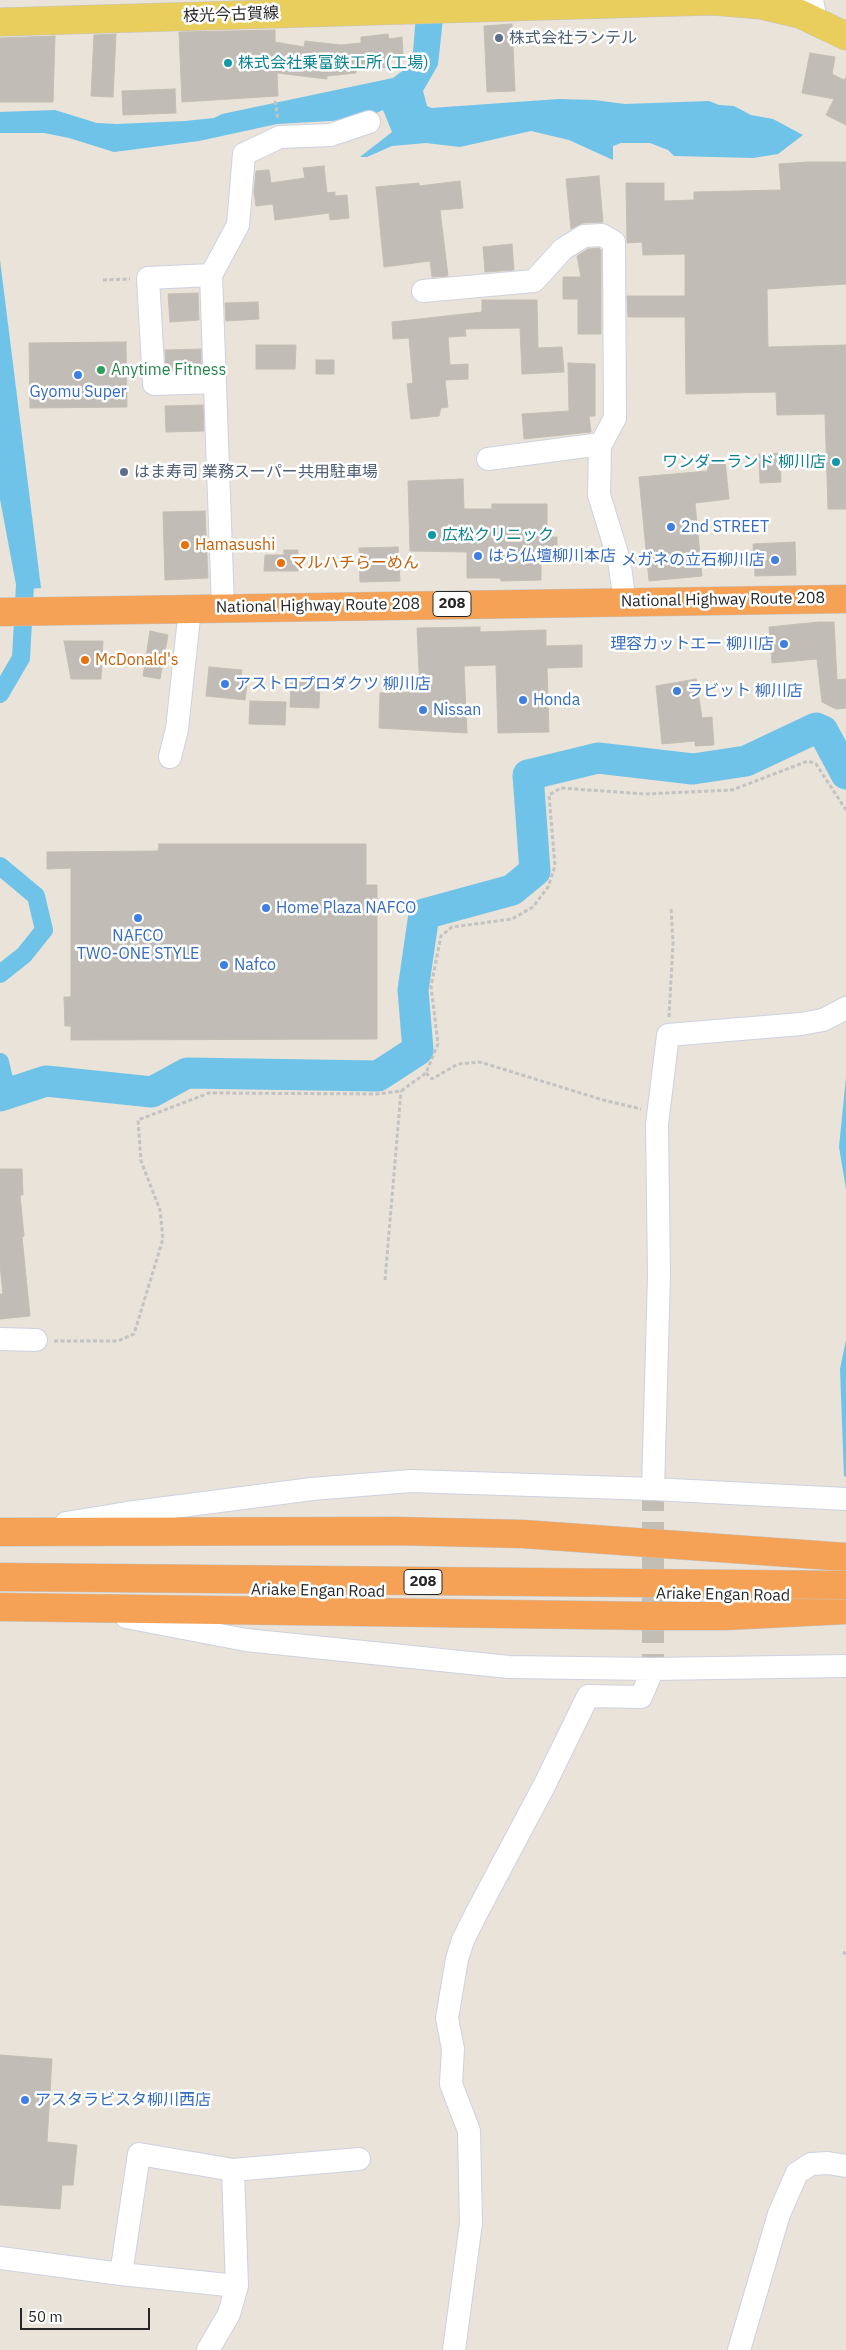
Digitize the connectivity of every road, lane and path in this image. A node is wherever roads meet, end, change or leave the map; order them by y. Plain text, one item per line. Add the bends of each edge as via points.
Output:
1 (814, 11) edge
2 (0, 22) edge
3 (846, 36) edge
4 (370, 122) dead end
5 (212, 275) junction
6 (148, 278) junction
7 (103, 280) dead end
8 (423, 291) dead end
9 (215, 382) junction
10 (602, 444) junction
11 (488, 459) dead end
12 (846, 599) edge
13 (625, 602) junction
14 (223, 607) junction
15 (190, 609) junction
16 (7, 612) edge
17 (170, 756) dead end
18 (846, 810) edge
19 (671, 908) dead end
20 (846, 1008) edge
21 (668, 1035) junction
22 (426, 1073) junction
23 (401, 1091) junction
24 (658, 1113) junction
25 (385, 1280) dead end
26 (0, 1339) edge
27 (36, 1340) joint
28 (653, 1489) junction
29 (846, 1499) edge
30 (8, 1532) edge
31 (846, 1557) edge
32 (0, 1578) edge
33 (0, 1586) edge
34 (846, 1586) edge
35 (846, 1596) edge
36 (0, 1607) edge
37 (83, 1609) junction
38 (846, 1610) edge
39 (846, 1666) edge
40 (653, 1669) junction
41 (360, 2159) dead end
42 (846, 2166) edge
43 (234, 2170) junction
44 (0, 2258) edge
45 (122, 2274) junction
46 (237, 2286) junction
47 (208, 2350) edge
48 (454, 2350) edge
49 (739, 2350) edge

1 - 2 main road, 枝光今古賀線 via 800,14 761,5 712,1
1 - 3 main road, 枝光今古賀線
4 - 5 street via 330,135 280,137 244,154 238,225
5 - 6 street
5 - 9 street
6 - 7 path
6 - 9 street via 154,384
8 - 10 street via 534,281 563,249 584,236 602,235 614,242 615,418
9 - 14 street
10 - 11 street
10 - 13 street via 598,495 618,560
12 - 13 highway, National Highway Route 208 / 208
13 - 14 highway, National Highway Route 208 / 208
14 - 15 highway, National Highway Route 208 / 208
15 - 16 highway, National Highway Route 208 / 208
15 - 17 street via 177,729
18 - 22 path via 816,764 808,760 732,790 645,794 561,788 555,791 549,795 555,866 548,888 533,907 512,919 452,927 441,936 431,986 438,1044
19 - 21 path via 673,943
20 - 21 street via 823,1020 801,1024
21 - 24 street
22 - 23 path
22 - 24 path via 432,1079 458,1064 480,1062 603,1100
23 - 25 path
23 - 27 path via 377,1094 209,1093 138,1120 141,1161 160,1210 163,1239 134,1334 118,1341
24 - 28 street
26 - 27 street
28 - 29 street
28 - 30 street via 411,1481 293,1491
30 - 31 highway via 395,1531 523,1534
32 - 34 highway, Ariake Engan Road / 208, bridge
33 - 35 highway, Ariake Engan Road / 208
36 - 37 highway
37 - 38 highway via 679,1616
37 - 40 street via 246,1640 509,1667
39 - 40 street
40 - 48 street via 641,1697 588,1696 459,1952 447,2018 453,2050 451,2084 469,2131 471,2223
41 - 43 street
42 - 49 street via 811,2164 797,2173 780,2214
43 - 45 street via 139,2154
43 - 46 street
44 - 45 street
45 - 46 street
46 - 47 street via 229,2314

